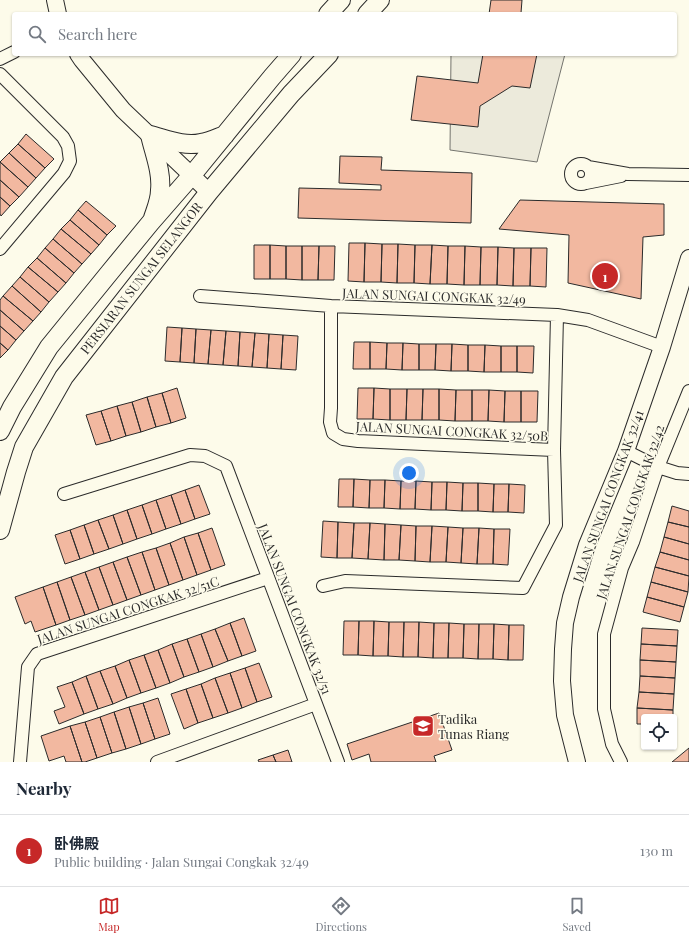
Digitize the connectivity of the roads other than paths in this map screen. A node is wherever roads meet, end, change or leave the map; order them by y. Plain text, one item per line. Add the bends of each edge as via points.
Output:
1 (55, 0) edge
2 (341, 0) edge
3 (380, 0) edge
4 (58, 12) edge
5 (330, 12) edge
6 (369, 12) edge
7 (12, 53) edge
8 (79, 56) edge
9 (290, 56) edge
10 (327, 56) edge
11 (0, 59) edge
12 (0, 74) edge
13 (150, 135) junction
14 (225, 135) junction
15 (588, 166) junction
16 (628, 174) junction
17 (689, 175) edge
18 (192, 176) junction
19 (586, 183) junction
20 (209, 192) junction
21 (152, 222) junction
22 (0, 249) edge
23 (689, 258) edge
24 (200, 296) dead end
25 (331, 306) junction
26 (557, 315) junction
27 (662, 347) junction
28 (689, 391) edge
29 (0, 431) edge
30 (554, 450) junction
31 (626, 451) junction
32 (658, 467) junction
33 (689, 474) edge
34 (64, 494) dead end
35 (0, 530) edge
36 (268, 578) junction
37 (323, 586) dead end
38 (316, 704) junction
39 (20, 762) edge
40 (157, 762) edge
41 (338, 762) edge
42 (577, 762) edge
43 (621, 762) edge

1 - 4 street
2 - 5 main road
3 - 6 main road
7 - 11 street
8 - 13 street via 123,110
9 - 14 main road, PERSIARAN SUNGAI SELANGOR
10 - 20 main road, PERSIARAN SUNGAI SELANGOR via 291,94
12 - 22 street via 63,137 68,146 70,161 64,172
13 - 14 main road via 193,144
13 - 18 street
13 - 21 main road via 159,171 160,190
14 - 18 main road, PERSIARAN SUNGAI SELANGOR
15 - 16 street
15 - 19 street via 591,175
15 - 19 street via 576,165 570,174 574,183
16 - 17 street
16 - 19 street
18 - 20 street
18 - 21 main road, PERSIARAN SUNGAI SELANGOR
20 - 35 main road, PERSIARAN SUNGAI SELANGOR via 64,377 24,448
21 - 29 main road, PERSIARAN SUNGAI SELANGOR via 49,347
23 - 27 street, JALAN SUNGAI CONGKAK 32/41
24 - 25 street, JALAN SUNGAI CONGKAK 32/49
25 - 26 street, JALAN SUNGAI CONGKAK 32/49
25 - 30 street, JALAN SUNGAI CONGKAK 32/50B via 330,422 333,434 358,441
26 - 27 street, JALAN SUNGAI CONGKAK 32/49 via 588,320
26 - 30 street
27 - 31 street, JALAN SUNGAI CONGKAK 32/41
28 - 32 street, JALAN SUNGAI CONGKAK 32/42
30 - 37 street via 556,525 523,588 345,581
31 - 32 street
31 - 42 street, JALAN SUNGAI CONGKAK 32/41 via 587,546 565,623 562,681 565,715
32 - 33 street
32 - 43 street, JALAN SUNGAI CONGKAK 32/42 via 622,568 604,634 604,709 612,744
34 - 36 street, JALAN SUNGAI CONGKAK 32/51 via 190,455 205,456 226,466
36 - 38 street, JALAN SUNGAI CONGKAK 32/51
36 - 39 street, JALAN SUNGAI CONGKAK 32/51C via 37,654 28,667
38 - 40 street
38 - 41 street, JALAN SUNGAI CONGKAK 32/51

